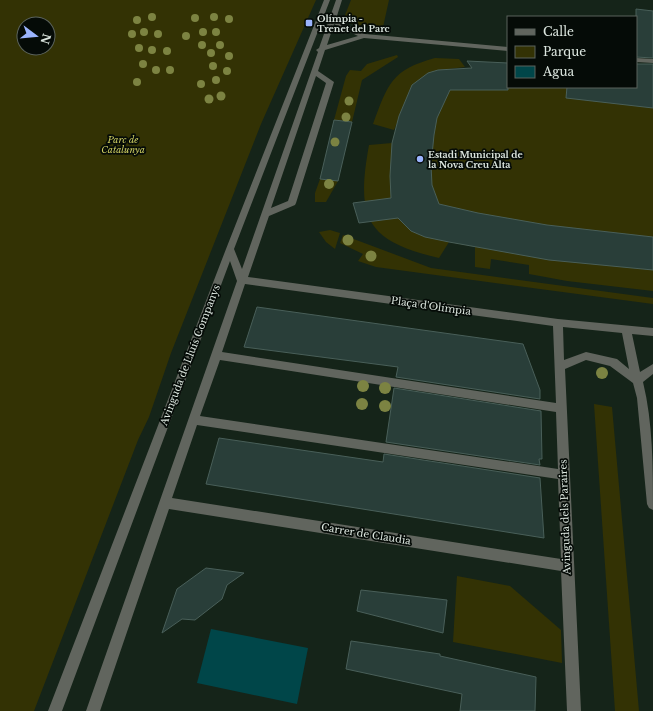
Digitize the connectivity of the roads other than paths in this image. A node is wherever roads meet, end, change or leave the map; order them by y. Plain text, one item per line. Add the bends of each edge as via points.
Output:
1 (327, 0) edge
2 (339, 0) edge
3 (332, 20) junction
4 (364, 36) junction
5 (322, 49) junction
6 (507, 49) edge
7 (306, 54) junction
8 (637, 60) edge
9 (653, 61) edge
10 (314, 72) junction
11 (265, 214) junction
12 (230, 249) junction
13 (242, 280) junction
14 (558, 323) junction
15 (626, 329) junction
16 (653, 332) edge
17 (216, 355) junction
18 (559, 368) junction
19 (653, 368) edge
20 (637, 381) junction
21 (561, 408) junction
22 (194, 420) junction
23 (563, 475) junction
24 (166, 503) junction
25 (653, 504) edge
26 (567, 566) junction
27 (55, 711) edge
28 (92, 711) edge
29 (574, 711) edge

1 - 7 street, Avinguda de Lluís Companys
2 - 3 street
3 - 4 street
3 - 5 street
4 - 5 street
4 - 6 street
5 - 7 street
5 - 10 street
7 - 12 street, Avinguda de Lluís Companys
8 - 9 street
10 - 11 street
10 - 11 street via 330,82 292,203
11 - 13 street
12 - 13 street
12 - 27 street, Avinguda de Lluís Companys
13 - 14 street, Plaça d'Olímpia
13 - 17 street
14 - 15 street, Plaça d'Olímpia
14 - 18 street, Avinguda dels Paraires
15 - 16 street, Plaça d'Olímpia
15 - 20 street
17 - 21 street
17 - 22 street
18 - 20 street via 586,356 613,362
18 - 21 street, Avinguda dels Paraires
19 - 20 street
20 - 25 street via 642,398
21 - 23 street, Avinguda dels Paraires
22 - 23 street
22 - 24 street
23 - 26 street, Avinguda dels Paraires
24 - 26 street, Carrer de Claudia
24 - 28 street
26 - 29 street, Avinguda dels Paraires

